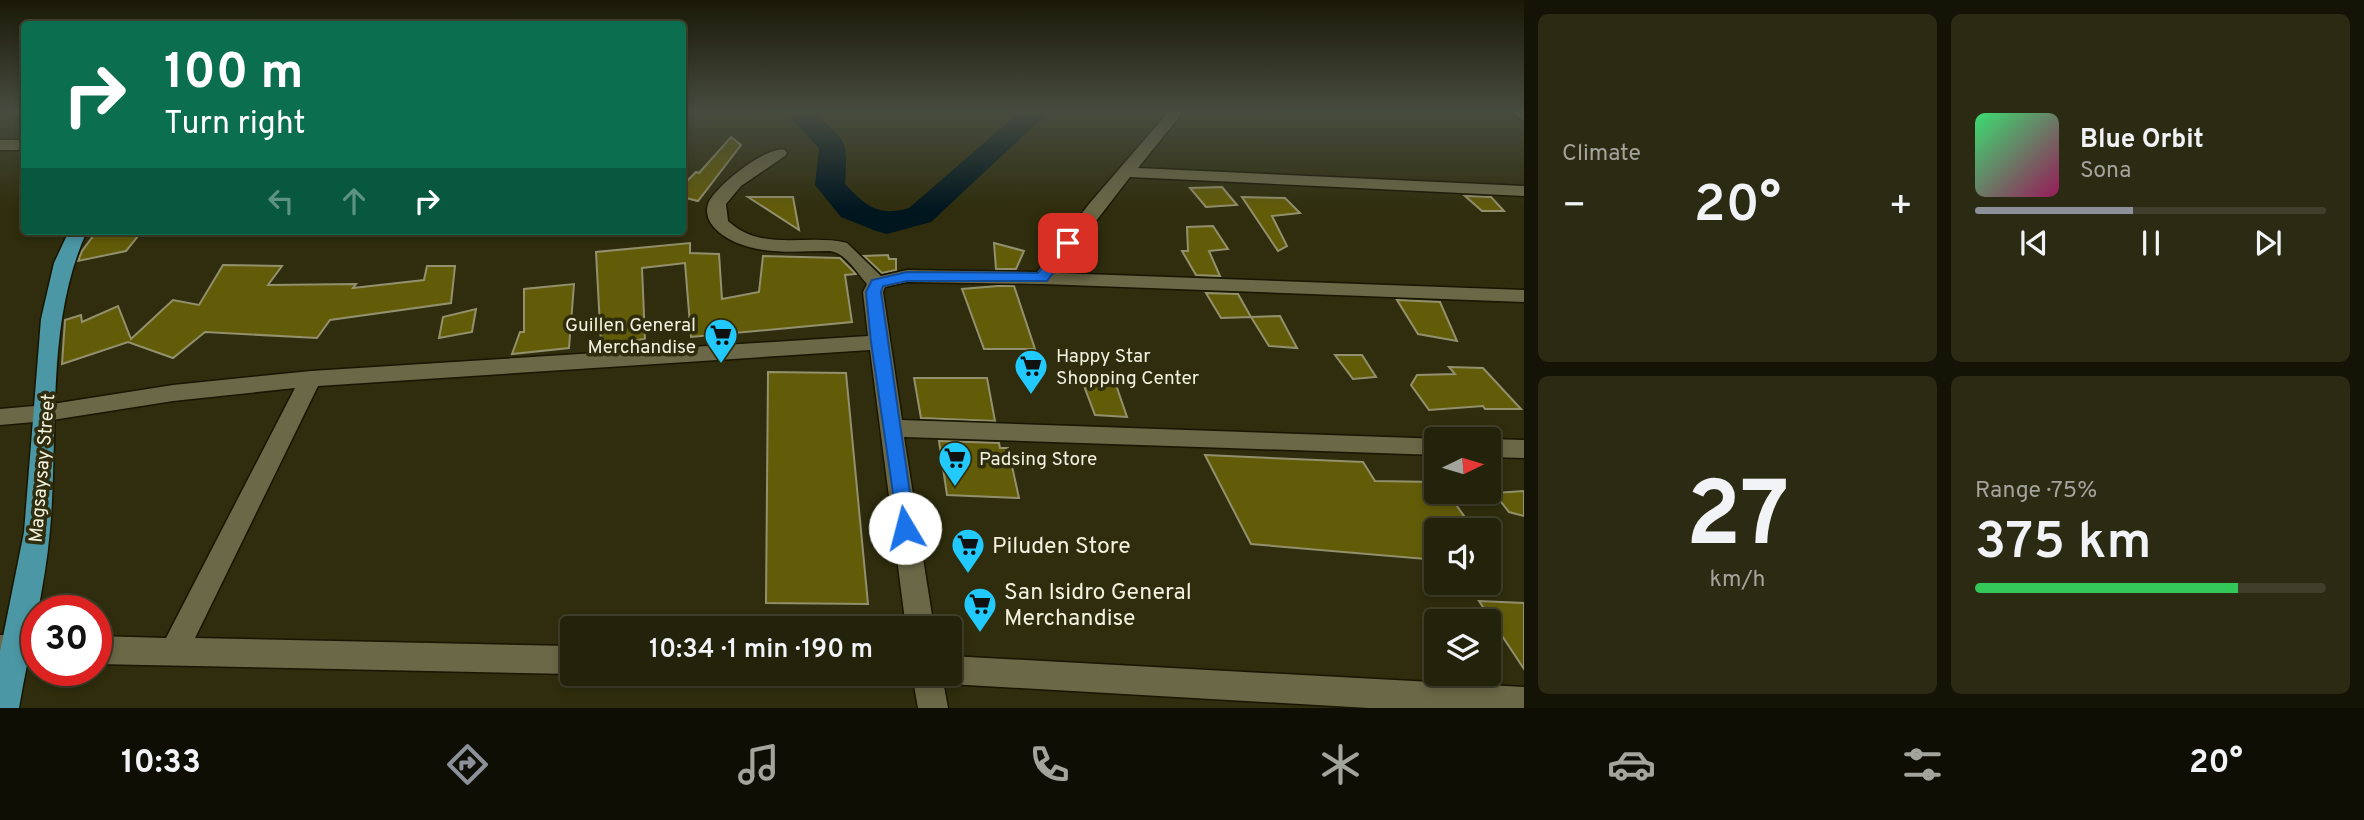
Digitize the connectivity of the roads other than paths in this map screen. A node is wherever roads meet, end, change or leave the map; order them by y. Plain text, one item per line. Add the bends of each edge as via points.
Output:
1 (1149, 144) edge
2 (0, 145) edge
3 (21, 145) edge
4 (779, 153) dead end
5 (1126, 172) junction
6 (1524, 191) edge
7 (76, 235) edge
8 (1042, 278) junction
9 (877, 283) junction
10 (1524, 296) edge
11 (879, 342) junction
12 (311, 379) junction
13 (46, 413) junction
14 (0, 417) edge
15 (891, 428) junction
16 (1424, 446) edge
17 (1502, 448) edge
18 (1524, 449) edge
19 (918, 616) edge
20 (18, 648) edge
21 (112, 650) edge
22 (174, 652) junction
23 (560, 660) edge
24 (962, 671) edge
25 (929, 686) edge
26 (1508, 703) edge
27 (4, 708) edge
28 (933, 708) edge

1 - 5 street
2 - 3 street
4 - 9 street via 724,194 716,205 724,227 739,239 756,243 841,247
5 - 6 street
5 - 8 street
7 - 13 main road, Magsaysay Street via 57,285 51,318
8 - 9 street via 907,276
8 - 10 street
9 - 11 street via 873,292
11 - 12 street
11 - 15 street
12 - 13 street via 173,393
12 - 22 street
13 - 14 street
13 - 20 main road, Magsaysay Street via 37,532
15 - 16 street
15 - 19 street
17 - 18 street
20 - 27 main road, Magsaysay Street
21 - 22 street
22 - 23 street
24 - 26 street
25 - 28 street

